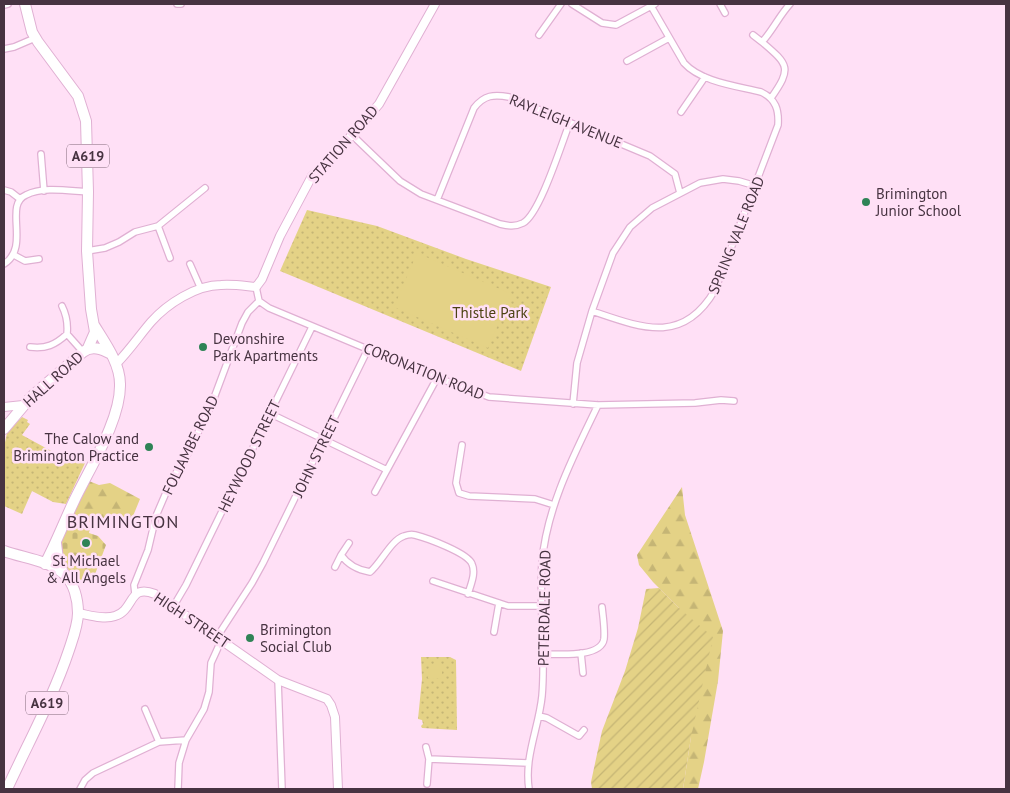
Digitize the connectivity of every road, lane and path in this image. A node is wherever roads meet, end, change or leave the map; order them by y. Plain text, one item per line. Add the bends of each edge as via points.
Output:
1 (8, 4) edge
2 (25, 4) edge
3 (435, 4) edge
4 (561, 4) edge
5 (572, 4) edge
6 (720, 4) edge
7 (790, 4) edge
8 (4, 5) edge
9 (653, 5) edge
10 (725, 13) dead end
11 (539, 35) dead end
12 (753, 35) dead end
13 (35, 38) junction
14 (669, 38) junction
15 (762, 42) junction
16 (4, 49) edge
17 (627, 61) dead end
18 (705, 77) junction
19 (771, 98) junction
20 (681, 112) dead end
21 (570, 122) junction
22 (352, 135) junction
23 (40, 154) dead end
24 (756, 186) junction
25 (205, 188) dead end
26 (4, 190) edge
27 (44, 191) junction
28 (88, 192) junction
29 (680, 193) junction
30 (20, 199) junction
31 (437, 200) junction
32 (158, 226) junction
33 (87, 252) junction
34 (14, 255) junction
35 (170, 258) dead end
36 (39, 259) dead end
37 (4, 264) edge
38 (190, 264) dead end
39 (256, 287) junction
40 (201, 289) junction
41 (258, 302) junction
42 (62, 306) dead end
43 (592, 311) junction
44 (94, 324) junction
45 (312, 327) junction
46 (67, 334) junction
47 (30, 347) dead end
48 (368, 349) junction
49 (86, 350) junction
50 (113, 359) junction
51 (437, 378) junction
52 (734, 400) dead end
53 (573, 404) junction
54 (23, 405) junction
55 (598, 405) junction
56 (4, 406) edge
57 (270, 414) junction
58 (4, 429) edge
59 (324, 440) junction
60 (462, 445) dead end
61 (387, 470) junction
62 (375, 492) dead end
63 (554, 505) junction
64 (56, 541) junction
65 (348, 543) dead end
66 (4, 550) edge
67 (341, 555) junction
68 (46, 564) junction
69 (335, 567) dead end
70 (63, 573) junction
71 (433, 580) dead end
72 (135, 594) junction
73 (468, 594) junction
74 (499, 603) junction
75 (543, 606) junction
76 (173, 607) junction
77 (602, 607) dead end
78 (78, 613) junction
79 (494, 632) dead end
80 (219, 639) junction
81 (581, 653) junction
82 (544, 654) junction
83 (583, 673) dead end
84 (278, 680) junction
85 (145, 709) dead end
86 (539, 716) junction
87 (584, 730) dead end
88 (186, 740) junction
89 (159, 742) junction
90 (426, 747) dead end
91 (429, 759) junction
92 (528, 763) junction
93 (427, 784) dead end
94 (7, 789) edge
95 (80, 789) edge
96 (178, 789) edge
97 (282, 789) edge
98 (338, 789) edge
99 (529, 789) edge

1 - 8 street
2 - 13 highway, A619
3 - 22 main road, STATION ROAD via 379,104
4 - 11 street
5 - 9 street via 602,23 616,25
6 - 10 street
7 - 15 street
9 - 14 street
12 - 15 street
13 - 16 street
13 - 28 highway, A619 via 78,96 86,121
14 - 17 street
14 - 18 street via 690,70
15 - 19 street via 780,59 785,69 784,80
18 - 19 street via 761,92
18 - 20 street
19 - 24 street, SPRING VALE ROAD via 779,115 778,125
21 - 29 street, RAYLEIGH AVENUE via 664,164 675,174
21 - 31 street via 540,200 524,222 512,226 500,224
21 - 31 street, RAYLEIGH AVENUE via 509,96 480,99
22 - 31 street via 400,181
22 - 39 main road, STATION ROAD via 312,176
23 - 27 street
24 - 29 street via 739,181 712,180
24 - 43 street, SPRING VALE ROAD via 715,290 694,317 664,328 650,328
25 - 32 street
26 - 30 street
27 - 28 street
27 - 30 street
28 - 33 highway, A619
29 - 43 street via 652,208 630,227 613,253
30 - 34 street
32 - 33 street via 135,232 106,248
32 - 35 street
33 - 44 highway, A619
34 - 36 street via 25,261
34 - 37 street
38 - 40 street
39 - 40 main road via 219,284
39 - 41 street
40 - 50 main road via 166,308
41 - 45 street, CORONATION ROAD
41 - 72 street, FOLJAMBE ROAD via 242,323 211,406 156,516 148,550 134,585
42 - 46 street via 68,325
43 - 53 street via 577,363
44 - 49 highway, A619
44 - 50 highway, A619
45 - 48 street, CORONATION ROAD
45 - 57 street, HEYWOOD STREET
46 - 47 street via 49,347
46 - 49 street
48 - 51 street, CORONATION ROAD
48 - 59 street, JOHN STREET
49 - 50 highway, HALL ROAD via 96,348
49 - 54 highway, HALL ROAD
50 - 64 highway, A619 via 120,386 117,406
51 - 53 street, CORONATION ROAD via 489,397
51 - 61 street
52 - 55 street, CORONATION ROAD
53 - 55 street, CORONATION ROAD
54 - 56 main road
54 - 58 highway, HALL ROAD
55 - 63 street, PETERDALE ROAD
57 - 59 street
57 - 76 street, HEYWOOD STREET
59 - 61 street
59 - 80 street, JOHN STREET via 263,563
60 - 63 street via 456,483 459,493 535,499
61 - 62 street
63 - 75 street, PETERDALE ROAD via 542,563
64 - 68 highway, A619
64 - 70 highway, A619
65 - 67 street
66 - 68 highway
67 - 69 street
67 - 73 street via 346,562 370,572 402,536 413,534 462,554 472,563 474,574
68 - 70 highway
70 - 78 highway, A619 via 75,593
71 - 73 street
72 - 76 main road, HIGH STREET via 143,591 155,594
72 - 78 main road, HIGH STREET via 127,609 112,618
73 - 74 street
74 - 75 street
74 - 79 street
75 - 82 street, PETERDALE ROAD
76 - 80 main road, HIGH STREET
77 - 81 street via 604,639 601,647
78 - 94 highway, A619 via 62,670
80 - 84 main road, HIGH STREET
80 - 88 street via 211,663 204,709
81 - 82 street
81 - 83 street
82 - 86 street, PETERDALE ROAD
84 - 97 street
84 - 98 main road, HIGH STREET via 327,699 331,705 335,717
85 - 89 street
86 - 87 street via 579,736
86 - 92 street, PETERDALE ROAD
88 - 89 street
88 - 96 street via 179,763
89 - 95 street via 93,773
90 - 91 street
91 - 92 street
91 - 93 street
92 - 99 street, PETERDALE ROAD

